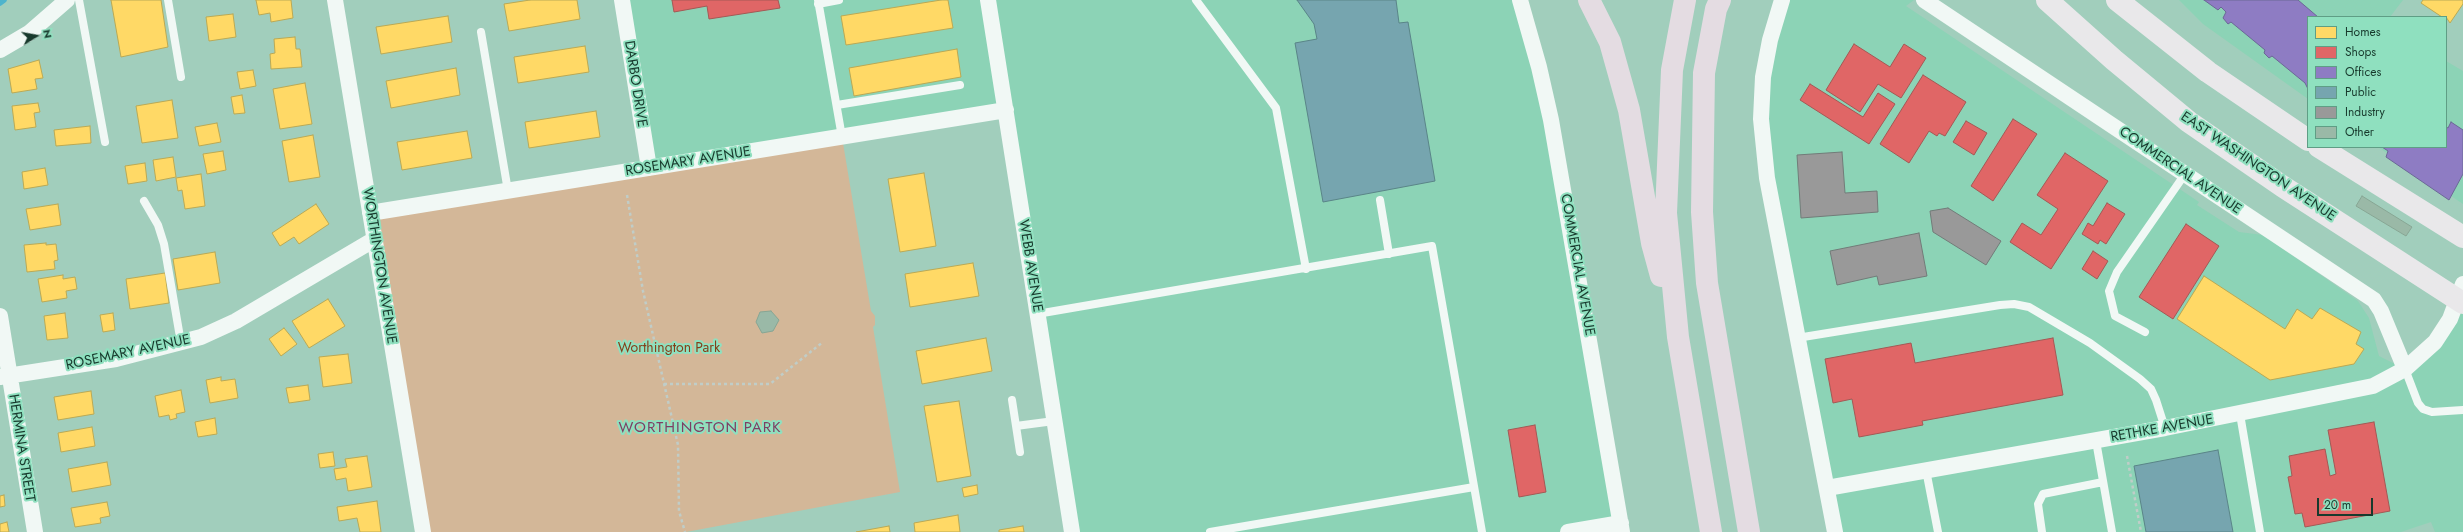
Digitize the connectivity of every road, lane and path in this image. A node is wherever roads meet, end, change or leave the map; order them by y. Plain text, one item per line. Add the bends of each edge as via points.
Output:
1 (67, 0) edge
2 (79, 0) edge
3 (168, 0) edge
4 (335, 0) edge
5 (622, 0) edge
6 (839, 0) edge
7 (988, 0) edge
8 (1196, 0) edge
9 (1520, 0) edge
10 (1589, 0) edge
11 (1685, 0) edge
12 (1782, 0) edge
13 (1924, 0) edge
14 (2047, 0) edge
15 (2117, 0) edge
16 (818, 2) edge
17 (1718, 3) edge
18 (481, 32) dead end
19 (0, 50) edge
20 (181, 77) dead end
21 (960, 85) dead end
22 (836, 105) junction
23 (1006, 110) junction
24 (842, 137) junction
25 (2307, 139) edge
26 (105, 142) dead end
27 (2321, 148) edge
28 (649, 168) junction
29 (2185, 174) junction
30 (508, 190) junction
31 (627, 195) dead end
32 (1380, 200) dead end
33 (144, 202) dead end
34 (370, 213) junction
35 (2463, 237) edge
36 (375, 239) junction
37 (1389, 254) junction
38 (1306, 269) junction
39 (2461, 295) edge
40 (1037, 314) junction
41 (0, 316) edge
42 (2145, 332) dead end
43 (1678, 337) junction
44 (1797, 338) junction
45 (823, 342) dead end
46 (181, 343) junction
47 (2405, 369) junction
48 (5, 376) edge
49 (664, 384) junction
50 (1012, 400) dead end
51 (2463, 410) edge
52 (2240, 414) junction
53 (1054, 421) junction
54 (1016, 426) junction
55 (2165, 428) junction
56 (2096, 440) junction
57 (1020, 452) dead end
58 (2127, 456) dead end
59 (1926, 470) junction
60 (2103, 482) junction
61 (1474, 487) junction
62 (1827, 488) junction
63 (1622, 528) edge
64 (1749, 529) edge
65 (35, 532) edge
66 (423, 532) edge
67 (685, 532) edge
68 (1072, 532) edge
69 (1210, 532) edge
70 (1482, 532) edge
71 (1568, 532) edge
72 (1711, 532) edge
73 (1835, 532) edge
74 (1938, 532) edge
75 (2042, 532) edge
76 (2112, 532) edge
77 (2141, 532) edge
78 (2260, 532) edge

1 - 19 street via 29,33
2 - 26 lane
3 - 20 lane
4 - 34 street, WORTHINGTON AVENUE
5 - 28 street, DARBO DRIVE
6 - 16 lane
7 - 23 street, WEBB AVENUE
8 - 38 lane via 1276,108
9 - 63 street, COMMERCIAL AVENUE via 1539,67 1550,120
10 - 43 highway via 1610,42 1629,110 1652,243
11 - 43 highway via 1672,70 1667,178 1667,220
12 - 44 street via 1770,40 1763,77 1761,119 1766,178
13 - 29 street, COMMERCIAL AVENUE
14 - 39 main road, EAST WASHINGTON AVENUE via 2189,122 2282,186
15 - 25 main road via 2208,72
16 - 22 lane
17 - 64 highway via 1704,73 1702,212 1707,282
18 - 30 lane
21 - 22 lane
22 - 24 lane
23 - 24 street, ROSEMARY AVENUE
23 - 40 street, WEBB AVENUE
24 - 28 street, ROSEMARY AVENUE
27 - 35 main road
28 - 30 street, ROSEMARY AVENUE
29 - 42 lane via 2117,272 2109,291 2115,316
29 - 47 street, COMMERCIAL AVENUE via 2374,300 2384,317
30 - 34 street, ROSEMARY AVENUE
31 - 49 path via 643,290
32 - 37 lane
33 - 46 lane via 158,225 164,244
34 - 36 street, WORTHINGTON AVENUE
36 - 46 street, ROSEMARY AVENUE via 236,321
36 - 66 street, WORTHINGTON AVENUE
37 - 38 lane
37 - 61 lane via 1432,246
38 - 40 lane
39 - 47 street, RETHKE AVENUE via 2435,342
40 - 53 street, WEBB AVENUE
41 - 48 street, HERMINA STREET
43 - 72 highway
44 - 55 lane via 2000,305 2029,307 2090,343 2140,378 2151,389
44 - 62 street
45 - 49 path via 770,384
46 - 48 street, ROSEMARY AVENUE via 116,359
47 - 51 lane via 2418,403 2423,409 2432,412
47 - 52 street, RETHKE AVENUE via 2384,381 2364,388
48 - 65 street, HERMINA STREET
49 - 67 path via 678,446 679,511
50 - 54 lane
52 - 55 street, RETHKE AVENUE
52 - 78 lane
53 - 54 lane
53 - 68 street, WEBB AVENUE
54 - 57 lane
55 - 56 street, RETHKE AVENUE
56 - 59 street, RETHKE AVENUE
56 - 60 lane
58 - 77 path
59 - 62 street, RETHKE AVENUE
59 - 74 lane
60 - 75 lane via 2043,494 2038,504
60 - 76 lane
61 - 69 lane
61 - 70 lane
62 - 73 street
63 - 71 street

